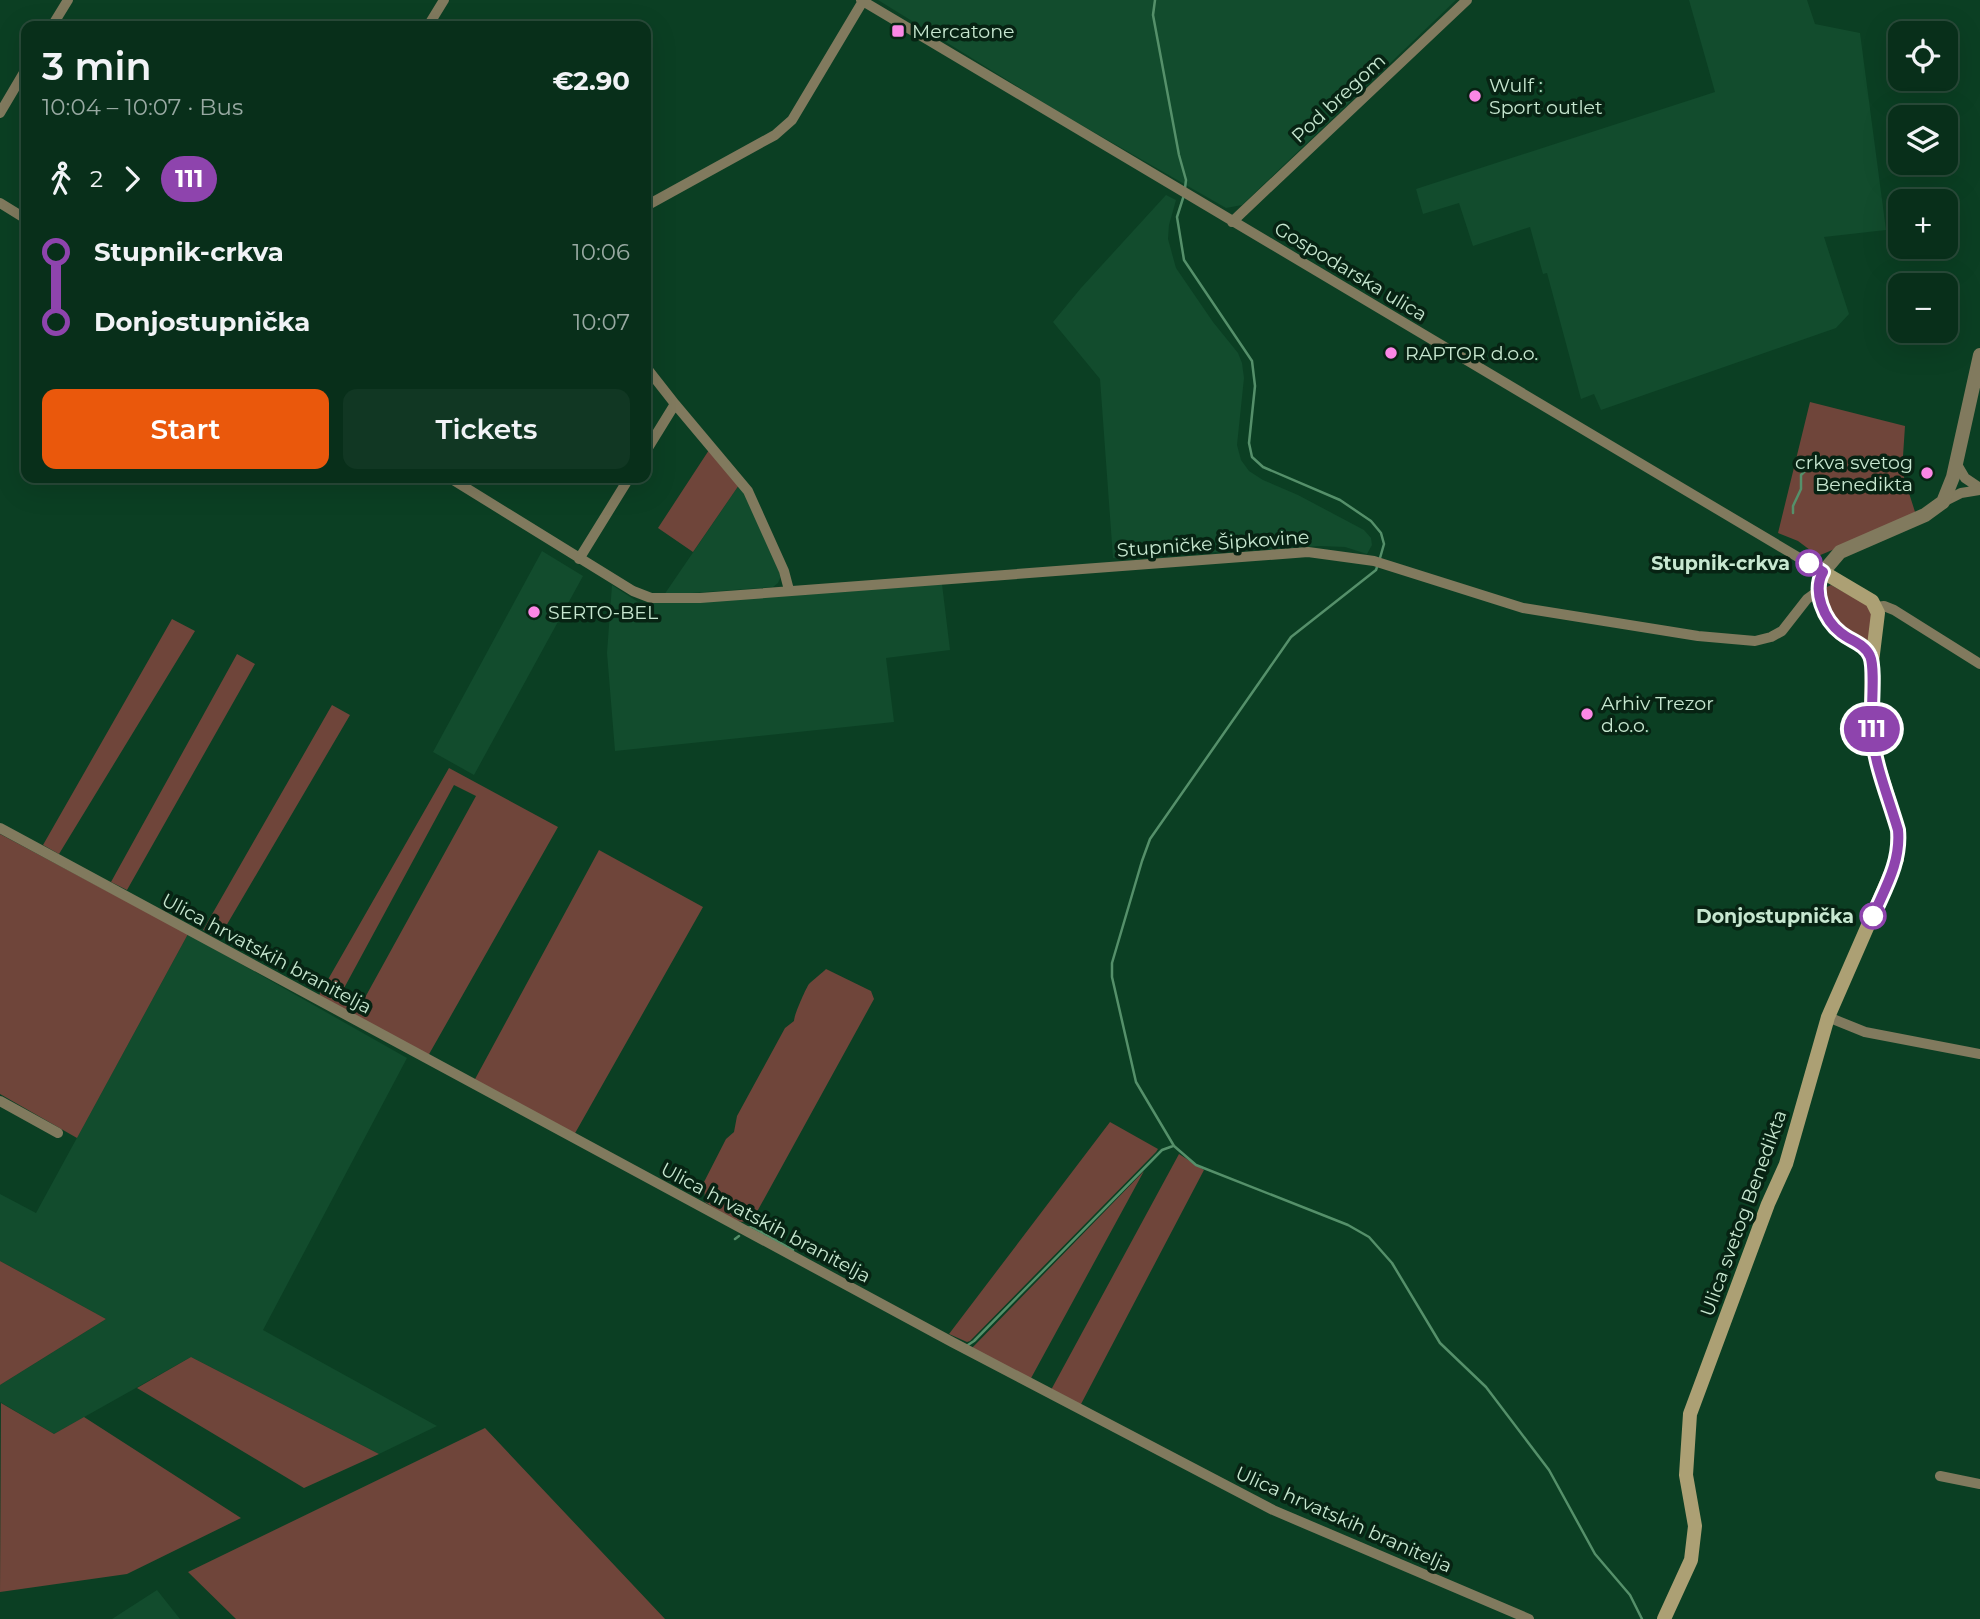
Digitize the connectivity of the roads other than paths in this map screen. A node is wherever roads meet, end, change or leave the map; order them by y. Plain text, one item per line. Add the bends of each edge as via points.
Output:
1 (68, 0) edge
2 (444, 0) edge
3 (1467, 0) edge
4 (862, 1) edge
5 (55, 21) edge
6 (431, 21) edge
7 (21, 77) edge
8 (0, 113) edge
9 (0, 203) edge
10 (651, 203) edge
11 (21, 216) edge
12 (1233, 222) junction
13 (1980, 355) edge
14 (651, 373) edge
15 (675, 404) junction
16 (651, 443) edge
17 (1955, 461) junction
18 (458, 483) edge
19 (626, 483) edge
20 (1980, 489) edge
21 (1943, 502) junction
22 (579, 559) junction
23 (1823, 572) junction
24 (789, 590) junction
25 (1818, 591) junction
26 (1876, 607) junction
27 (1872, 662) junction
28 (1980, 664) edge
29 (0, 828) edge
30 (1828, 1017) junction
31 (1980, 1054) edge
32 (0, 1101) edge
33 (58, 1133) dead end
34 (1940, 1476) dead end
35 (1980, 1484) edge
36 (1529, 1619) edge
37 (1664, 1619) edge

1 - 5 street
2 - 6 street
3 - 12 street, Pod bregom
4 - 10 street via 792,120 775,135
4 - 12 street, Gospodarska ulica
7 - 8 street
9 - 11 street
12 - 23 street, Gospodarska ulica
13 - 17 street
14 - 15 street
15 - 16 street
15 - 24 street via 748,491
17 - 20 street via 1965,478
17 - 21 street
18 - 22 street, Stupničke Šipkovine
19 - 22 street
20 - 21 street
21 - 23 street via 1840,552
22 - 24 street, Stupničke Šipkovine via 651,598
23 - 25 main road
23 - 26 main road
24 - 25 street, Stupničke Šipkovine via 1308,552 1378,562 1522,608 1755,641 1782,631
25 - 27 main road via 1832,624 1866,649
26 - 27 main road, Ulica svetog Benedikta
26 - 28 street via 1894,610
27 - 30 main road, Ulica svetog Benedikta via 1872,739 1899,845 1892,874
29 - 36 street, Ulica hrvatskih branitelja via 952,1342 1273,1510
30 - 31 street via 1865,1032
30 - 37 main road, Ulica svetog Benedikta via 1786,1164 1690,1413 1686,1475 1695,1527 1691,1560
32 - 33 street
34 - 35 street

